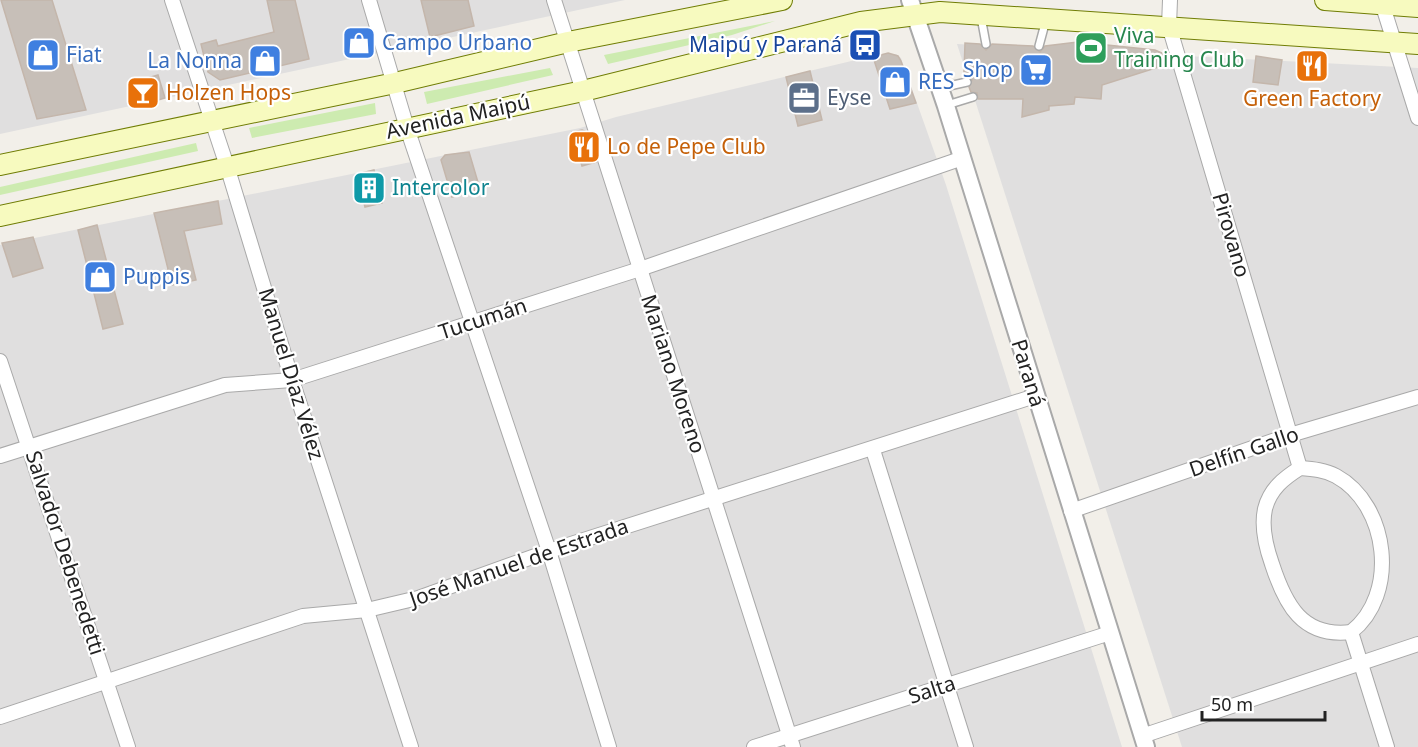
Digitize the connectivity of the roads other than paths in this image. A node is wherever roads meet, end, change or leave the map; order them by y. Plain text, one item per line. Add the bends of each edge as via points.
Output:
1 (172, 0) edge
2 (369, 0) edge
3 (554, 0) edge
4 (782, 0) edge
5 (1170, 0) edge
6 (1325, 0) edge
7 (1382, 2) edge
8 (912, 7) edge
9 (1418, 7) edge
10 (981, 15) junction
11 (1047, 18) junction
12 (1169, 26) junction
13 (568, 42) junction
14 (1394, 43) junction
15 (986, 44) dead end
16 (1418, 44) edge
17 (1039, 46) dead end
18 (967, 82) dead end
19 (395, 83) junction
20 (938, 89) junction
21 (583, 91) junction
22 (973, 97) dead end
23 (946, 106) junction
24 (1418, 118) edge
25 (211, 119) junction
26 (407, 128) junction
27 (960, 159) junction
28 (0, 165) edge
29 (227, 165) junction
30 (0, 216) edge
31 (640, 269) junction
32 (473, 322) junction
33 (0, 361) edge
34 (292, 380) junction
35 (1035, 396) junction
36 (1418, 397) edge
37 (1290, 435) junction
38 (30, 446) junction
39 (873, 450) junction
40 (0, 456) edge
41 (1300, 468) junction
42 (714, 499) junction
43 (1071, 511) junction
44 (549, 551) junction
45 (367, 610) junction
46 (1350, 632) junction
47 (1110, 633) junction
48 (1418, 644) edge
49 (1361, 661) junction
50 (107, 680) junction
51 (946, 685) junction
52 (0, 717) edge
53 (791, 741) edge
54 (1144, 741) edge
55 (128, 747) edge
56 (411, 747) edge
57 (609, 747) edge
58 (754, 747) edge
59 (966, 747) edge
60 (1387, 747) edge

1 - 25 street, Manuel Díaz Vélez
2 - 19 street
3 - 13 street, Mariano Moreno
4 - 13 main road
5 - 12 street, Pirovano
6 - 7 main road
7 - 9 main road
7 - 14 street
8 - 10 main road, Avenida Maipú
8 - 20 street, Paraná
8 - 21 main road, Avenida Maipú
10 - 11 main road, Avenida Maipú
10 - 15 lane
11 - 12 main road, Avenida Maipú
11 - 17 lane
12 - 14 main road, Avenida Maipú
12 - 37 street, Pirovano
13 - 19 main road
13 - 21 street, Mariano Moreno
14 - 16 main road, Avenida Maipú
14 - 24 street
18 - 20 lane
19 - 25 main road
19 - 26 street
20 - 23 street, Paraná
21 - 26 main road, Avenida Maipú
21 - 31 street, Mariano Moreno
22 - 23 lane
23 - 27 street, Paraná
25 - 28 main road
25 - 29 street, Manuel Díaz Vélez
26 - 29 main road, Avenida Maipú
26 - 32 street
27 - 31 street, Tucumán
27 - 35 street, Paraná
29 - 30 main road, Avenida Maipú
29 - 34 street, Manuel Díaz Vélez
31 - 32 street, Tucumán
31 - 42 street, Mariano Moreno
32 - 34 street, Tucumán
32 - 44 street
33 - 38 street, Salvador Debenedetti
34 - 38 street, Tucumán via 225,385
34 - 45 street, Manuel Díaz Vélez
35 - 39 street, José Manuel de Estrada
35 - 43 street, Paraná
36 - 37 street, Delfín Gallo
37 - 41 street, Pirovano
37 - 43 street, Delfín Gallo
38 - 40 street, Tucumán
38 - 50 street, Salvador Debenedetti
39 - 42 street, José Manuel de Estrada
39 - 51 street
41 - 46 street via 1320,469 1338,477 1362,501 1378,535 1383,564 1380,590 1372,611
41 - 46 street via 1273,490 1265,508 1267,551 1278,585 1300,618 1325,632
42 - 44 street, José Manuel de Estrada
42 - 53 street, Mariano Moreno
43 - 47 street, Paraná
44 - 45 street, José Manuel de Estrada via 418,598
44 - 57 street
45 - 50 street, José Manuel de Estrada via 303,616
45 - 56 street, Manuel Díaz Vélez
46 - 49 street
47 - 51 street, Salta
47 - 54 street, Paraná
48 - 49 street
49 - 54 street
49 - 60 street
50 - 52 street, José Manuel de Estrada
50 - 55 street, Salvador Debenedetti
51 - 53 street, Salta
51 - 59 street
53 - 58 street, Salta

